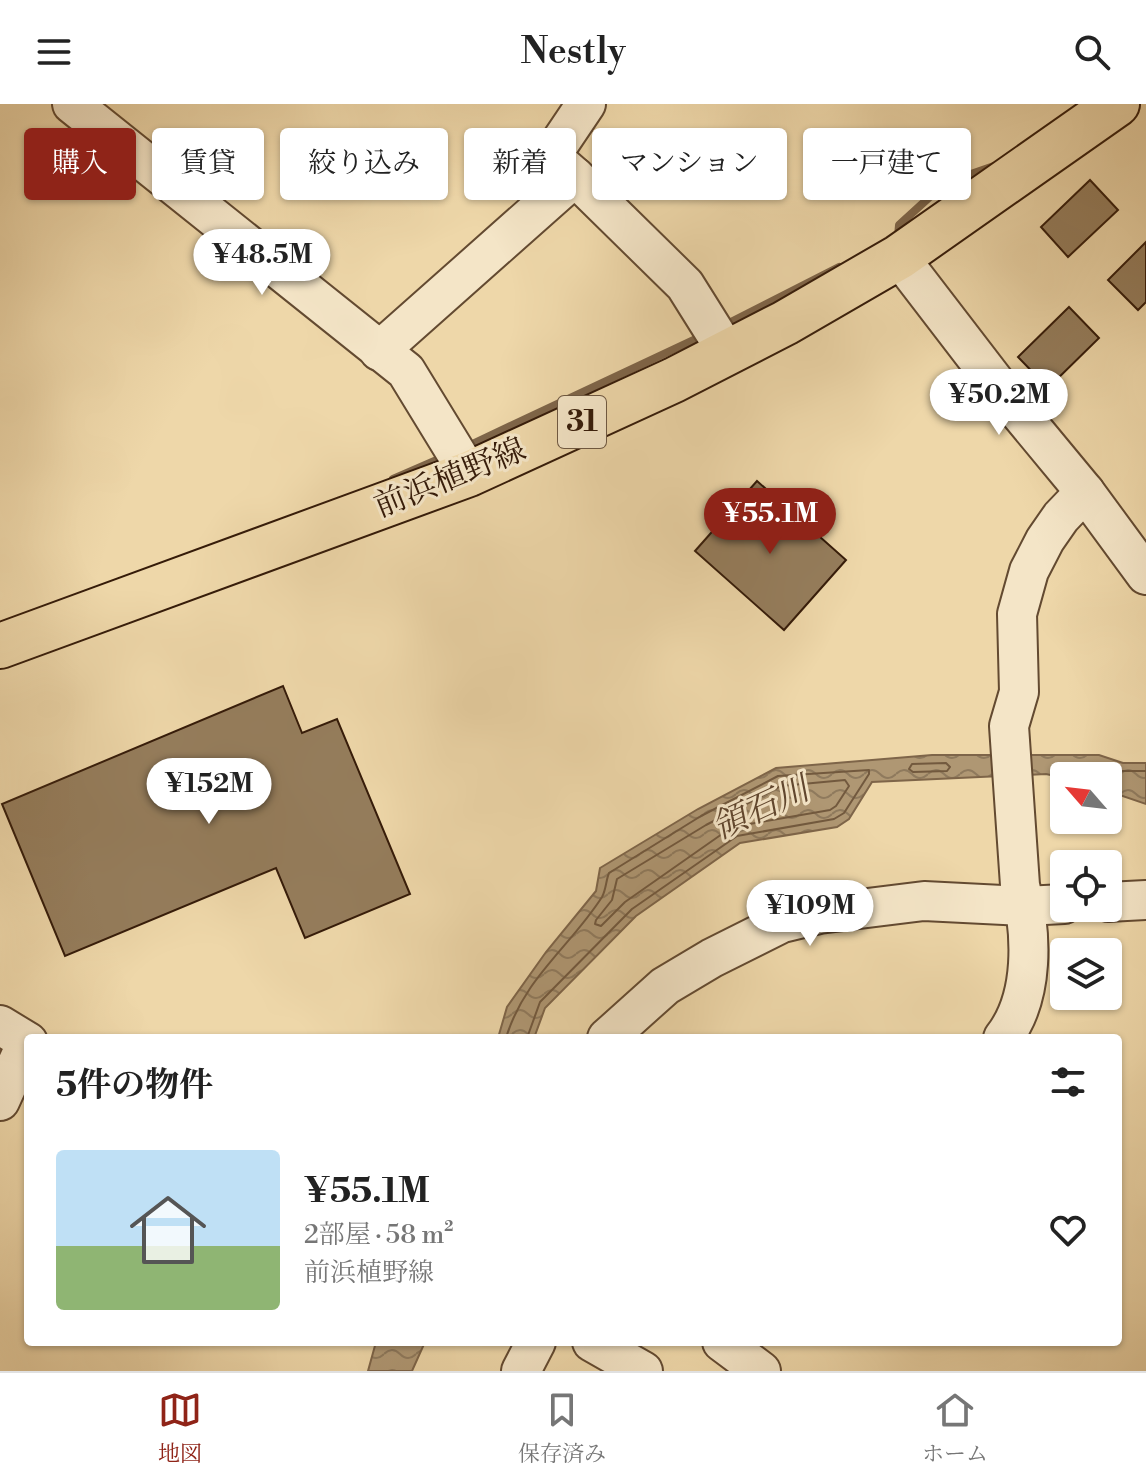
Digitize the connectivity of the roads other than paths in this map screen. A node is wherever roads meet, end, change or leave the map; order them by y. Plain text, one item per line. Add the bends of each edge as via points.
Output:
1 (72, 104) edge
2 (586, 104) edge
3 (1117, 104) edge
4 (570, 128) edge
5 (576, 178) edge
6 (549, 200) edge
7 (899, 257) junction
8 (379, 351) junction
9 (727, 352) junction
10 (469, 474) junction
11 (1085, 492) junction
12 (1146, 575) edge
13 (0, 646) edge
14 (1022, 895) junction
15 (1146, 900) edge
16 (1050, 901) edge
17 (1122, 901) edge
18 (0, 1025) edge
19 (611, 1034) edge
20 (1005, 1034) edge
21 (24, 1040) edge
22 (24, 1050) edge
23 (0, 1101) edge
24 (534, 1346) edge
25 (599, 1346) edge
26 (727, 1346) edge
27 (521, 1371) edge
28 (643, 1371) edge
29 (761, 1371) edge

1 - 8 street
2 - 4 street
3 - 7 main road, 前浜植野線 / 31
5 - 9 street via 685,285
6 - 8 street
7 - 9 main road, 前浜植野線 / 31
7 - 11 street
8 - 10 street via 406,371
9 - 10 main road, 前浜植野線 / 31
10 - 13 main road, 前浜植野線 / 31
11 - 12 street
11 - 14 street via 1053,529 1029,571 1017,614 1019,692 1009,726
14 - 16 street
14 - 19 street via 924,901 782,923 665,986
14 - 20 street via 1028,953 1024,995
15 - 17 street
18 - 21 street
22 - 23 street
24 - 27 street
25 - 28 street
26 - 29 street

